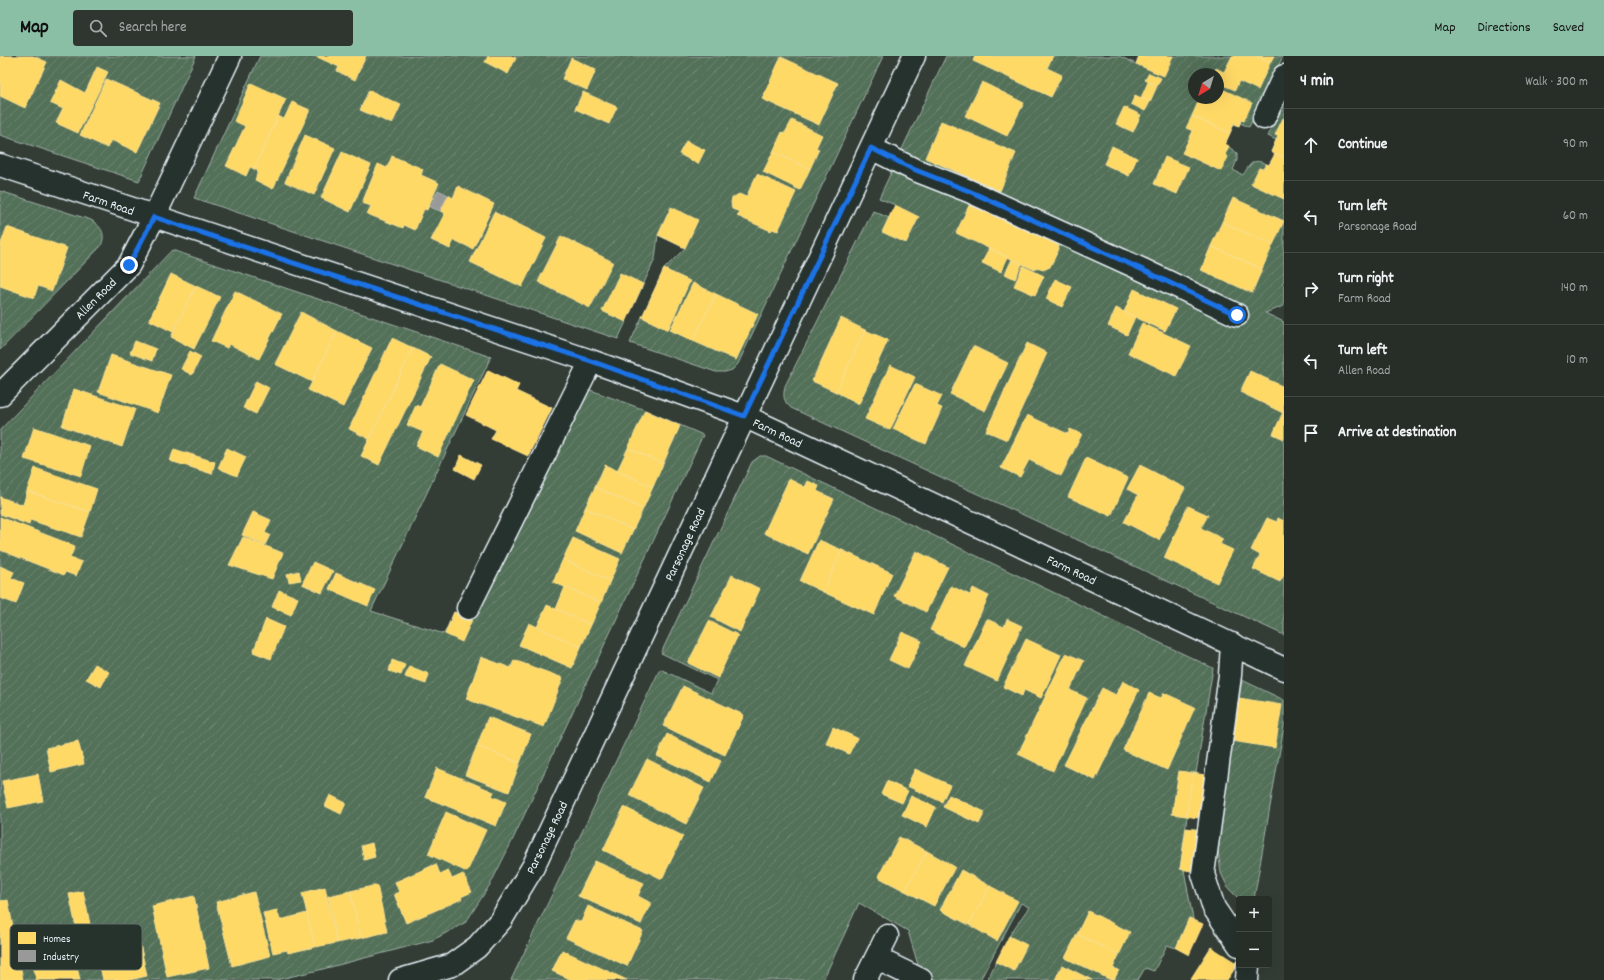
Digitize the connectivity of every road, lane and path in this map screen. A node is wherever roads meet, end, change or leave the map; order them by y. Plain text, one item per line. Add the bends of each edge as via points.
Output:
1 (230, 56) edge
2 (914, 56) edge
3 (1284, 76) edge
4 (1264, 118) dead end
5 (871, 148) junction
6 (0, 165) edge
7 (154, 217) junction
8 (1237, 315) dead end
9 (591, 361) junction
10 (0, 395) edge
11 (744, 416) junction
12 (468, 608) dead end
13 (1232, 644) junction
14 (1284, 668) edge
15 (887, 936) dead end
16 (1236, 941) edge
17 (876, 958) junction
18 (1248, 968) edge
19 (457, 973) edge
20 (400, 980) edge
21 (865, 980) edge
22 (920, 980) edge
23 (1247, 980) edge

1 - 7 street, Allen Road
2 - 5 street, Parsonage Road
3 - 4 street
5 - 8 street
5 - 11 street, Parsonage Road
6 - 7 street, Farm Road
7 - 9 street, Farm Road
7 - 10 street, Allen Road via 129,265
9 - 11 street, Farm Road
9 - 12 street
11 - 13 street, Farm Road
11 - 19 street, Parsonage Road via 533,867 502,920
13 - 14 street, Farm Road
13 - 16 street via 1203,874 1214,908
15 - 17 street
17 - 21 street
17 - 22 street
18 - 23 street
19 - 20 street, Parsonage Road

